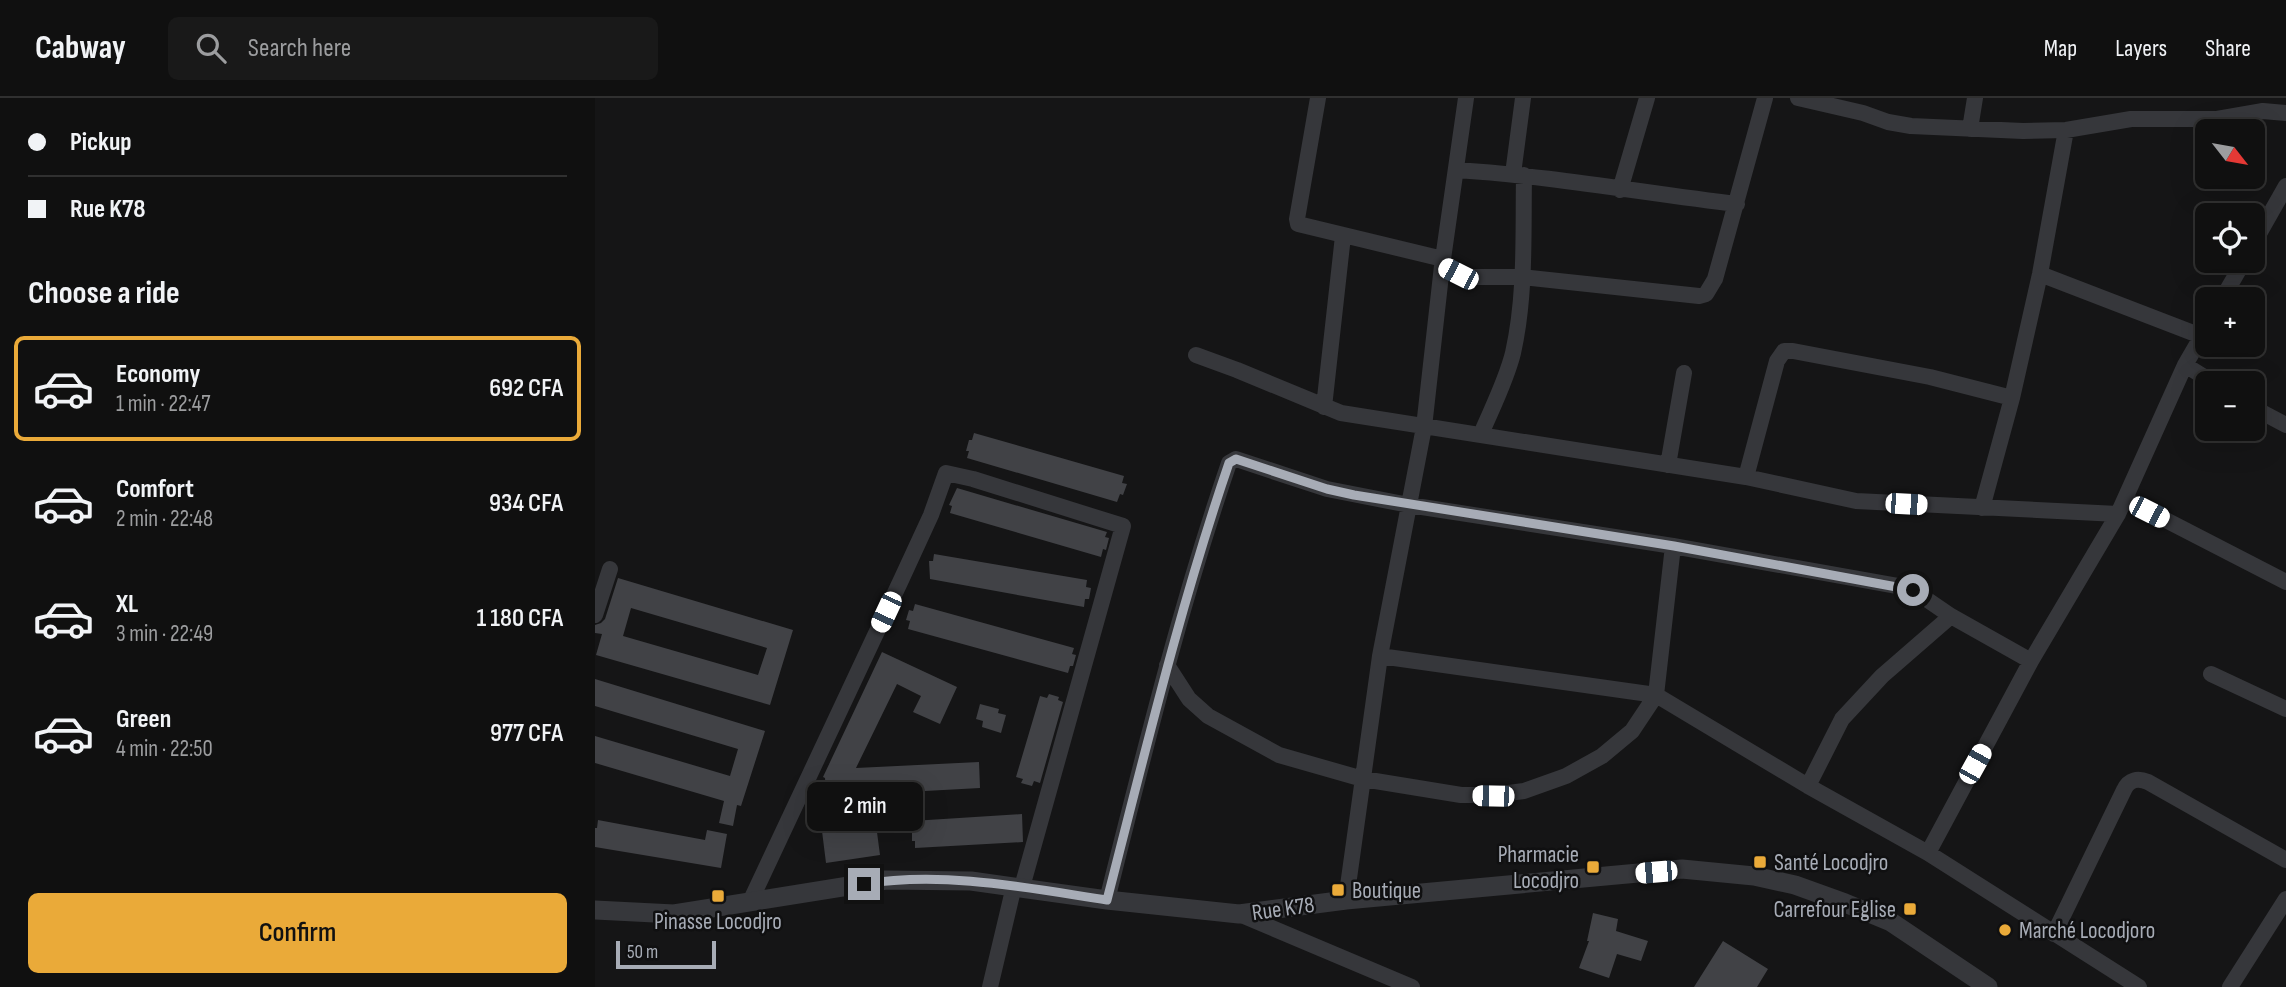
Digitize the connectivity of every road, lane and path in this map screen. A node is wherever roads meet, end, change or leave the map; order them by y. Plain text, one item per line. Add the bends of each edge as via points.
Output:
1 (1318, 98) edge
2 (1467, 98) edge
3 (1523, 98) edge
4 (1647, 98) edge
5 (1765, 98) edge
6 (1798, 98) edge
7 (1975, 98) edge
8 (2234, 99) edge
9 (2286, 113) edge
10 (2232, 117) junction
11 (1971, 129) junction
12 (2066, 130) junction
13 (1457, 170) junction
14 (1518, 174) junction
15 (2286, 186) edge
16 (1621, 190) junction
17 (1737, 204) junction
18 (2265, 223) edge
19 (1343, 236) junction
20 (1443, 262) junction
21 (2040, 274) junction
22 (1523, 276) junction
23 (2195, 329) edge
24 (2195, 348) edge
25 (1196, 355) dead end
26 (2185, 365) junction
27 (2195, 371) edge
28 (1684, 373) dead end
29 (2012, 398) junction
30 (1324, 407) junction
31 (2265, 414) edge
32 (2286, 425) edge
33 (1424, 427) junction
34 (1481, 434) junction
35 (1668, 465) junction
36 (1746, 477) junction
37 (1409, 505) junction
38 (2121, 506) junction
39 (1982, 508) junction
40 (1674, 546) junction
41 (610, 569) dead end
42 (2286, 582) edge
43 (595, 615) edge
44 (1951, 616) junction
45 (1380, 656) junction
46 (2031, 661) junction
47 (1167, 665) junction
48 (2211, 674) dead end
49 (1655, 695) junction
50 (2286, 709) edge
51 (1363, 779) junction
52 (1808, 786) junction
53 (1929, 853) junction
54 (2286, 860) edge
55 (1018, 886) junction
56 (2286, 899) edge
57 (1107, 900) junction
58 (1346, 900) junction
59 (750, 902) junction
60 (595, 910) edge
61 (1239, 914) junction
62 (2054, 934) junction
63 (990, 987) edge
64 (1412, 987) edge
65 (1988, 987) edge
66 (2139, 987) edge
67 (2230, 987) edge

1 - 19 street via 1297,219 1301,226
2 - 13 street
3 - 14 street
4 - 16 street
5 - 17 street
6 - 11 street via 1888,122
7 - 11 street
8 - 10 street
9 - 10 street via 2263,111
10 - 12 street via 2131,119
11 - 12 street
12 - 21 street
13 - 14 street
13 - 20 street
14 - 16 street
14 - 22 street
15 - 18 street
16 - 17 street
17 - 22 street via 1715,279 1706,294
19 - 20 street
19 - 30 street
20 - 22 street via 1468,277
20 - 33 street
21 - 23 street
21 - 29 street
22 - 34 street via 1512,356
24 - 26 street
25 - 30 street
26 - 27 street
26 - 38 street
28 - 35 street
29 - 36 street via 1930,377 1783,351
29 - 39 street
30 - 33 street
31 - 32 street
33 - 34 street
33 - 37 street
34 - 35 street
35 - 36 street
36 - 39 street via 1856,501
37 - 40 street
37 - 45 street
37 - 47 street via 1327,489 1232,461 1202,543
38 - 39 street
38 - 42 street
38 - 46 street
40 - 44 street via 1903,587
40 - 49 street
41 - 43 street
44 - 46 street
44 - 52 street via 1882,676 1842,719
45 - 49 street
45 - 51 street
46 - 53 street
47 - 51 street via 1189,699 1228,728 1279,755
47 - 57 street
48 - 50 street
49 - 51 street via 1632,731 1602,756 1566,776 1524,791 1461,795
49 - 52 street
51 - 58 street
52 - 53 street
53 - 62 street
54 - 62 street via 2148,782 2133,780 2127,783
55 - 57 street, Rue K78
55 - 59 street, Rue K78 via 886,880
55 - 59 street via 1123,526 946,473 920,540
55 - 63 street
56 - 67 street
57 - 61 street, Rue K78
58 - 61 street, Rue K78
58 - 65 street, Rue K78 via 1682,870 1754,876 1795,885 1891,922
59 - 60 street, Rue K78 via 674,914
61 - 64 street
62 - 66 street

